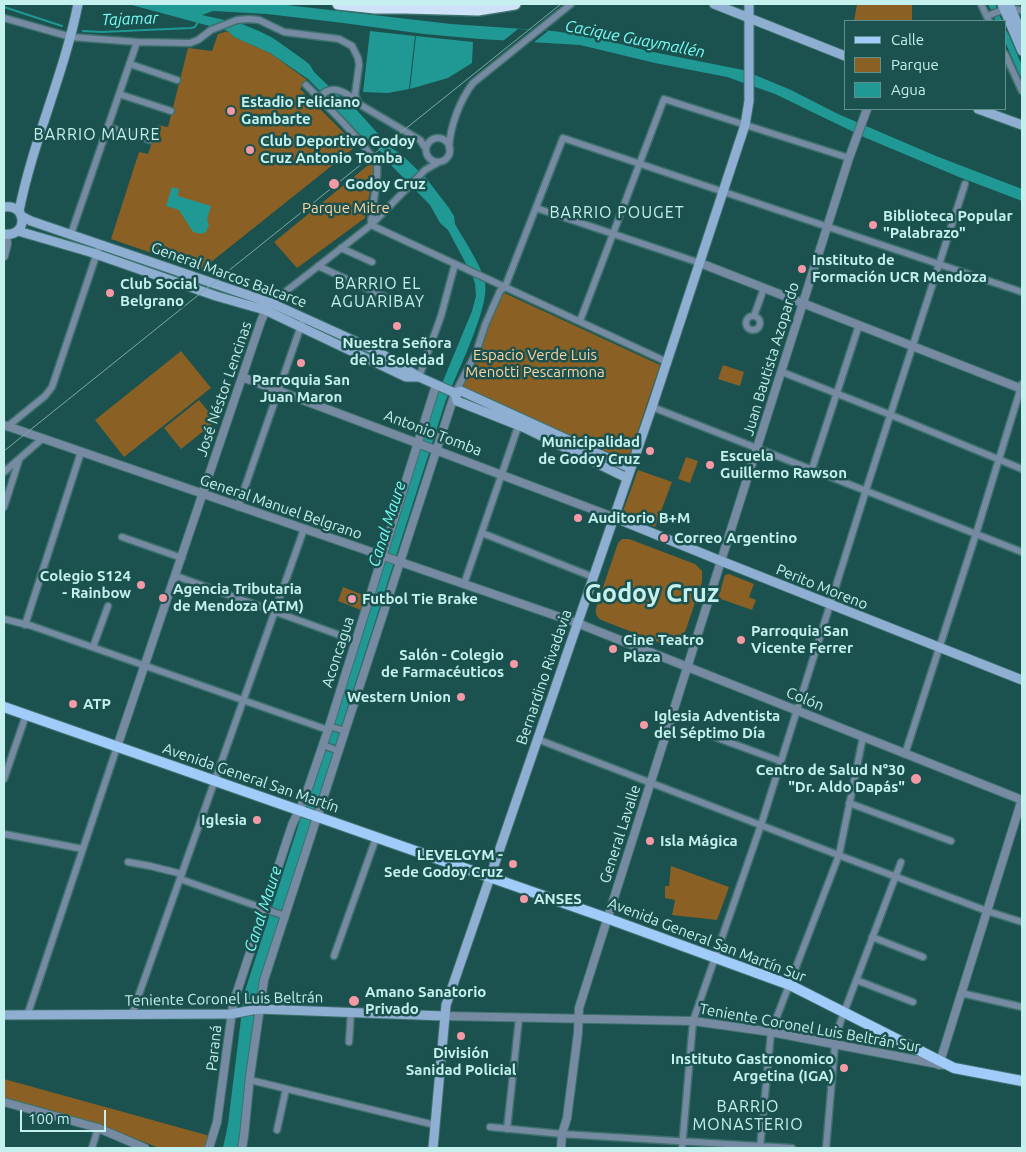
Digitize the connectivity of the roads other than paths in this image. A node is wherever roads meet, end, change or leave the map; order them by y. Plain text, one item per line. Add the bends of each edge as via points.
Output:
1 (78, 4) edge
2 (338, 4) edge
3 (445, 4) edge
4 (515, 4) edge
5 (571, 4) edge
6 (714, 4) edge
7 (749, 4) edge
8 (981, 4) edge
9 (1005, 6) edge
10 (405, 8) junction
11 (1022, 11) edge
12 (748, 17) junction
13 (4, 18) edge
14 (988, 19) edge
15 (1022, 34) edge
16 (70, 37) junction
17 (137, 42) junction
18 (1022, 51) edge
19 (844, 56) edge
20 (1006, 56) edge
21 (130, 64) junction
22 (177, 80) dead end
23 (306, 85) dead end
24 (1022, 91) edge
25 (120, 94) junction
26 (323, 97) junction
27 (356, 100) junction
28 (867, 110) edge
29 (980, 110) edge
30 (171, 111) dead end
31 (745, 125) junction
32 (1020, 126) edge
33 (108, 127) junction
34 (453, 128) junction
35 (434, 139) junction
36 (150, 140) dead end
37 (420, 140) junction
38 (450, 148) junction
39 (427, 153) junction
40 (849, 158) junction
41 (439, 162) junction
42 (639, 163) junction
43 (423, 172) junction
44 (24, 184) junction
45 (965, 184) dead end
46 (724, 191) junction
47 (4, 207) edge
48 (536, 208) junction
49 (20, 214) junction
50 (371, 225) junction
51 (828, 227) junction
52 (18, 230) junction
53 (612, 233) junction
54 (5, 234) edge
55 (71, 234) junction
56 (100, 244) junction
57 (341, 248) junction
58 (96, 254) junction
59 (4, 256) edge
60 (372, 262) dead end
61 (700, 263) junction
62 (455, 264) junction
63 (940, 264) junction
64 (318, 266) junction
65 (505, 287) junction
66 (764, 288) junction
67 (1022, 292) edge
68 (388, 298) dead end
69 (803, 303) junction
70 (268, 307) junction
71 (754, 316) dead end
72 (304, 317) junction
73 (580, 321) junction
74 (860, 325) junction
75 (300, 327) junction
76 (912, 346) junction
77 (667, 362) junction
78 (782, 372) junction
79 (242, 377) junction
80 (419, 377) junction
81 (1022, 387) edge
82 (445, 389) junction
83 (279, 390) junction
84 (837, 394) junction
85 (652, 407) junction
86 (891, 415) junction
87 (520, 422) junction
88 (5, 426) edge
89 (43, 438) junction
90 (420, 443) junction
91 (433, 448) junction
92 (758, 448) junction
93 (81, 452) junction
94 (20, 459) junction
95 (999, 460) junction
96 (630, 468) junction
97 (812, 469) junction
98 (1022, 469) edge
99 (4, 473) edge
100 (502, 474) junction
101 (627, 478) junction
102 (12, 483) junction
103 (866, 490) junction
104 (203, 495) junction
105 (4, 507) edge
106 (238, 507) junction
107 (613, 517) junction
108 (304, 529) junction
109 (482, 533) junction
110 (976, 534) junction
111 (122, 537) dead end
112 (1022, 552) edge
113 (384, 557) junction
114 (182, 558) junction
115 (397, 561) junction
116 (721, 562) junction
117 (176, 576) junction
118 (593, 577) junction
119 (464, 584) junction
120 (830, 604) junction
121 (108, 606) dead end
122 (275, 612) junction
123 (4, 619) edge
124 (577, 623) junction
125 (25, 625) junction
126 (356, 641) junction
127 (93, 647) junction
128 (940, 647) junction
129 (145, 665) junction
130 (687, 668) junction
131 (1022, 680) edge
132 (244, 700) junction
133 (4, 707) edge
134 (796, 710) junction
135 (26, 715) junction
136 (329, 727) junction
137 (343, 730) junction
138 (704, 733) dead end
139 (863, 737) junction
140 (537, 739) junction
141 (324, 746) junction
142 (116, 747) junction
143 (337, 750) junction
144 (905, 754) junction
145 (780, 761) junction
146 (4, 779) edge
147 (215, 781) junction
148 (651, 782) junction
149 (1022, 800) edge
150 (850, 803) junction
151 (308, 814) junction
152 (761, 825) junction
153 (4, 834) edge
154 (376, 838) junction
155 (951, 841) dead end
156 (82, 849) junction
157 (839, 855) junction
158 (128, 862) dead end
159 (901, 862) dead end
160 (181, 876) junction
161 (896, 877) junction
162 (488, 878) junction
163 (268, 910) junction
164 (987, 911) junction
165 (283, 915) junction
166 (607, 919) junction
167 (1022, 922) edge
168 (872, 937) junction
169 (334, 956) dead end
170 (923, 957) dead end
171 (714, 958) junction
172 (856, 980) junction
173 (790, 985) junction
174 (962, 994) junction
175 (912, 1002) dead end
176 (1022, 1007) edge
177 (256, 1009) junction
178 (351, 1011) junction
179 (843, 1013) junction
180 (132, 1014) junction
181 (231, 1014) junction
182 (4, 1015) edge
183 (27, 1016) junction
184 (444, 1016) junction
185 (519, 1018) junction
186 (577, 1018) junction
187 (693, 1021) junction
188 (771, 1032) junction
189 (350, 1042) dead end
190 (835, 1044) junction
191 (939, 1064) junction
192 (250, 1080) junction
193 (1022, 1081) edge
194 (286, 1089) junction
195 (4, 1102) edge
196 (435, 1125) junction
197 (490, 1127) dead end
198 (98, 1128) junction
199 (507, 1129) junction
200 (277, 1130) dead end
201 (562, 1134) junction
202 (682, 1145) edge
203 (760, 1147) edge
204 (92, 1148) edge
205 (145, 1148) edge
206 (210, 1148) edge
207 (242, 1148) edge
208 (433, 1148) edge
209 (561, 1148) edge
210 (792, 1148) edge
211 (826, 1148) edge

1 - 16 main road
2 - 10 highway
3 - 10 highway
4 - 10 highway via 478,10
5 - 34 street via 473,83 464,95
6 - 12 main road
7 - 12 main road, Bernardino Rivadavia
8 - 14 street
9 - 11 street
9 - 14 street
9 - 15 main road
9 - 18 main road
12 - 19 main road
12 - 31 main road, Bernardino Rivadavia via 749,107
13 - 16 street
16 - 17 street
16 - 44 main road
17 - 21 street
17 - 27 street via 190,43 231,22 253,19 284,32 339,39 352,46 358,58
20 - 24 street
21 - 22 street
21 - 25 street
23 - 26 street
25 - 30 street
25 - 33 street
26 - 27 street via 332,90
26 - 50 street via 376,164
27 - 37 street
28 - 40 street, Juan Bautista Azopardo
29 - 32 main road
31 - 40 street
31 - 42 street via 664,99
31 - 46 main road, Bernardino Rivadavia
33 - 36 street
33 - 55 street
34 - 35 street
34 - 38 street
35 - 37 street
35 - 38 street via 447,142
35 - 39 street
37 - 39 street
38 - 41 street via 448,157
39 - 41 street via 432,161
39 - 43 street
40 - 51 street, Juan Bautista Azopardo
41 - 43 street
42 - 46 street
42 - 48 street via 563,138
42 - 53 street
43 - 50 street
44 - 47 main road via 15,199
44 - 49 main road
45 - 63 street
46 - 51 street
46 - 61 main road, Bernardino Rivadavia
47 - 49 main road, General Marcos Balcarce via 11,206
48 - 53 street
48 - 65 street
49 - 52 main road via 22,223
49 - 55 main road, General Marcos Balcarce via 31,221
50 - 57 street
50 - 62 street
51 - 63 street
51 - 69 street, Juan Bautista Azopardo
52 - 54 main road
52 - 58 main road, General Marcos Balcarce
53 - 61 street
53 - 73 street
54 - 59 street via 8,244
55 - 56 main road, General Marcos Balcarce
56 - 58 street
56 - 70 main road, General Marcos Balcarce
57 - 60 street
57 - 64 street
58 - 70 main road, General Marcos Balcarce via 216,296
58 - 88 street via 52,387 46,396
61 - 66 street
61 - 77 main road, Bernardino Rivadavia
62 - 65 street
62 - 80 street
63 - 67 street
63 - 76 street
64 - 68 street
64 - 70 street
65 - 73 street
65 - 82 street via 500,291 485,325 473,361
66 - 69 street
66 - 71 street
69 - 74 street
69 - 78 street, Juan Bautista Azopardo
70 - 72 main road, General Marcos Balcarce
70 - 75 main road, General Marcos Balcarce
70 - 79 street, José Néstor Lencinas
72 - 75 street
72 - 80 main road, General Marcos Balcarce via 377,351
73 - 77 street
74 - 76 street
74 - 84 street
75 - 80 main road, General Marcos Balcarce via 406,377
75 - 83 street
76 - 81 street
76 - 86 street
77 - 85 main road, Bernardino Rivadavia
78 - 84 street
78 - 92 street, Juan Bautista Azopardo
79 - 83 street, Antonio Tomba
79 - 104 street, José Néstor Lencinas
80 - 82 main road, General Marcos Balcarce
81 - 95 street
82 - 87 main road, General Marcos Balcarce via 461,391
82 - 90 street, Aconcagua
82 - 91 street
83 - 90 street, Antonio Tomba
83 - 106 street
84 - 86 street
84 - 97 street
85 - 92 street
85 - 96 main road, Bernardino Rivadavia
86 - 95 street
86 - 103 street
87 - 96 main road, General Marcos Balcarce
87 - 100 street
87 - 101 main road, General Marcos Balcarce
88 - 89 street, General Manuel Belgrano
89 - 93 street, General Manuel Belgrano
89 - 94 street
90 - 91 street, Antonio Tomba
90 - 113 street, Aconcagua
91 - 100 street, Antonio Tomba
91 - 115 street
92 - 97 street
92 - 116 street, Juan Bautista Azopardo
93 - 104 street, General Manuel Belgrano
93 - 125 street
94 - 99 street
94 - 102 street
95 - 98 street
95 - 110 street
96 - 101 main road, Bernardino Rivadavia
97 - 103 street
99 - 102 street via 10,476
100 - 107 street, Antonio Tomba
100 - 109 street
101 - 107 main road, Bernardino Rivadavia
102 - 105 street
103 - 110 street
103 - 120 street
104 - 106 street, General Manuel Belgrano
104 - 114 street, José Néstor Lencinas
106 - 108 street, General Manuel Belgrano
107 - 116 main road, Perito Moreno
107 - 118 main road, Bernardino Rivadavia
108 - 113 street, General Manuel Belgrano
108 - 122 street
109 - 118 street
109 - 119 street
110 - 112 street
110 - 128 street
111 - 114 street
113 - 115 street, General Manuel Belgrano
113 - 126 street, Aconcagua
114 - 117 street, José Néstor Lencinas
115 - 119 street, General Manuel Belgrano
115 - 137 street
116 - 120 main road, Perito Moreno
116 - 130 street, General Lavalle
117 - 122 street
117 - 129 street, José Néstor Lencinas
118 - 124 main road, Bernardino Rivadavia
119 - 124 street, General Manuel Belgrano
120 - 128 main road, Perito Moreno
120 - 134 street
121 - 127 street
122 - 126 street
122 - 132 street
123 - 125 street
124 - 130 street, Colón
124 - 140 main road, Bernardino Rivadavia
125 - 127 street
126 - 136 street, Aconcagua
127 - 129 street
128 - 131 main road, Perito Moreno
128 - 144 street
129 - 132 street
129 - 142 street, José Néstor Lencinas
130 - 134 street, Colón
130 - 148 street, General Lavalle
132 - 136 street
132 - 147 street
133 - 135 main road, Avenida General San Martín
134 - 139 street, Colón
134 - 145 street
135 - 142 main road, Avenida General San Martín
135 - 146 street
136 - 137 street
136 - 141 street, Aconcagua
137 - 143 street
138 - 145 street
139 - 144 street, Colón
139 - 150 street
140 - 148 street
140 - 162 main road, Bernardino Rivadavia
141 - 143 street
141 - 151 street, Aconcagua
142 - 147 main road, Avenida General San Martín
142 - 156 street
143 - 151 street
144 - 149 street, Colón
145 - 152 street
147 - 151 main road, Avenida General San Martín
147 - 160 street
148 - 152 street
148 - 166 street, General Lavalle
149 - 164 street
150 - 155 street
150 - 157 street
151 - 154 main road, Avenida General San Martín
151 - 163 street, Paraná via 292,825
151 - 165 street
152 - 157 street
152 - 171 street
153 - 156 street
154 - 162 main road, Avenida General San Martín
154 - 169 street
156 - 183 street
157 - 161 street
157 - 173 street
158 - 160 street
159 - 161 street
160 - 163 street
160 - 180 street
161 - 164 street
161 - 168 street
162 - 166 main road, Avenida General San Martín Sur
162 - 184 main road, Bernardino Rivadavia
163 - 165 street
163 - 181 street, Paraná
164 - 167 street
164 - 174 street
165 - 177 street
166 - 171 main road, Avenida General San Martín Sur
166 - 186 street, General Lavalle
168 - 170 street
168 - 172 street
171 - 173 main road, Avenida General San Martín Sur
171 - 187 street
172 - 175 street
172 - 179 street
173 - 179 main road, Avenida General San Martín Sur
173 - 188 street
174 - 176 street
174 - 191 street
177 - 178 main road, Teniente Coronel Luis Beltrán
177 - 181 main road, Teniente Coronel Luis Beltrán
177 - 192 street
178 - 184 main road, Teniente Coronel Luis Beltrán
178 - 189 street
179 - 190 street
179 - 191 main road, Avenida General San Martín Sur
180 - 181 main road, Teniente Coronel Luis Beltrán
180 - 183 main road, Teniente Coronel Luis Beltrán
181 - 206 street, Paraná via 219,1112
182 - 183 main road, Teniente Coronel Luis Beltrán
184 - 185 street, Teniente Coronel Luis Beltrán Sur
184 - 196 main road, Bernardino Rivadavia
185 - 186 street, Teniente Coronel Luis Beltrán Sur
185 - 199 street
186 - 187 street, Teniente Coronel Luis Beltrán Sur
186 - 201 street, General Lavalle via 577,1042
187 - 188 street, Teniente Coronel Luis Beltrán Sur
187 - 202 street
188 - 190 street, Teniente Coronel Luis Beltrán Sur
188 - 203 street
190 - 191 street, Teniente Coronel Luis Beltrán Sur
190 - 211 street
191 - 193 main road, Avenida General San Martín Sur
192 - 194 street
192 - 207 street
194 - 196 street
194 - 200 street
195 - 198 street
196 - 208 main road, Bernardino Rivadavia
197 - 199 street
198 - 204 street
198 - 205 street
199 - 201 street
201 - 202 street
201 - 209 street, General Lavalle
202 - 203 street
203 - 210 street

